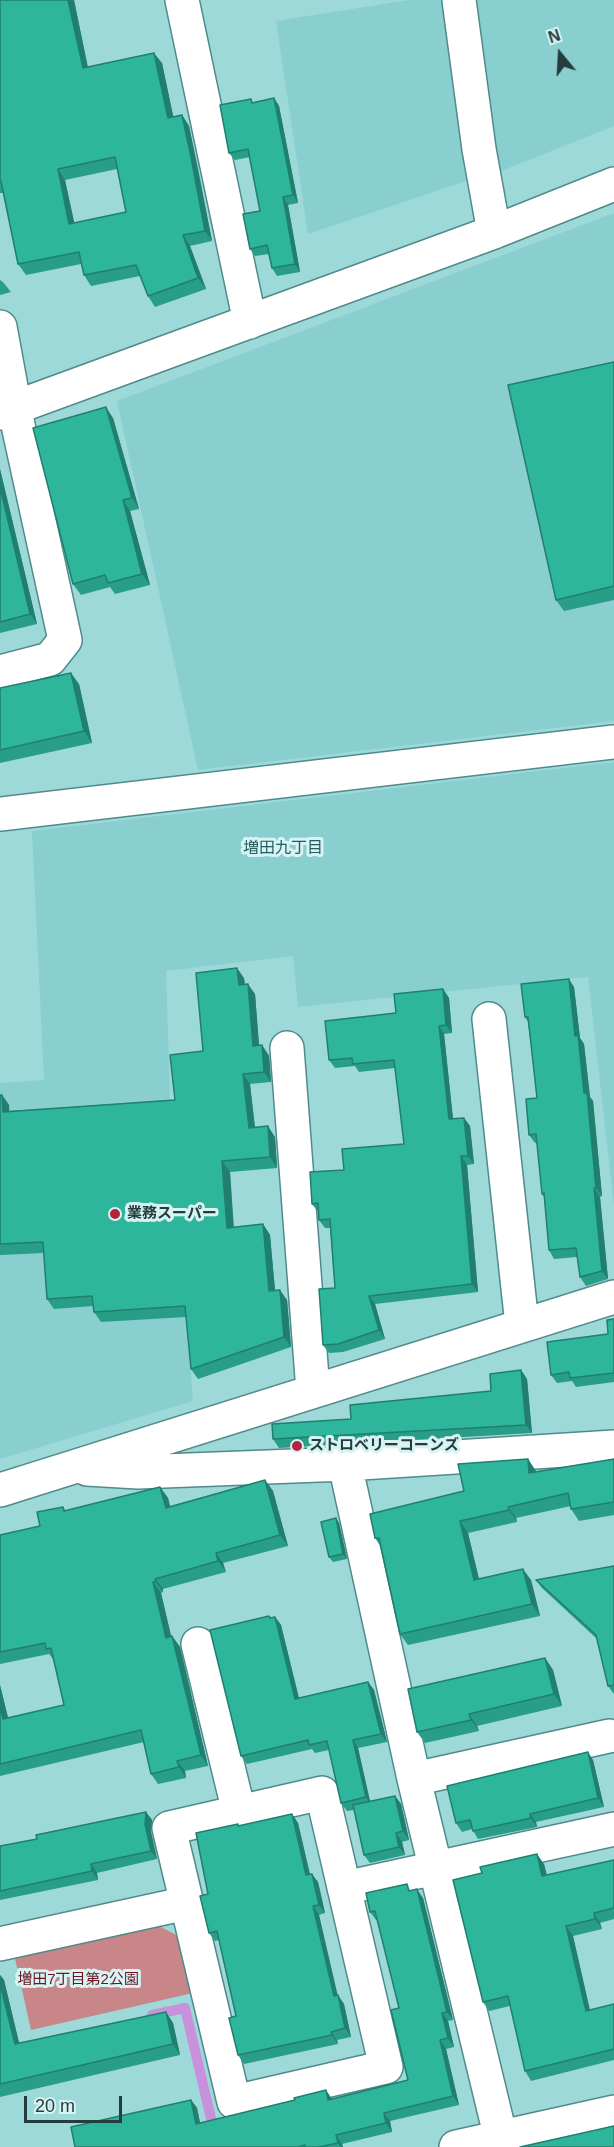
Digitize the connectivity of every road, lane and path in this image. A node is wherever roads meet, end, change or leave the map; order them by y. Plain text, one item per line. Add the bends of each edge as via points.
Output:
1 (182, 0) edge
2 (459, 0) edge
3 (614, 184) edge
4 (494, 232) junction
5 (250, 322) junction
6 (0, 327) edge
7 (7, 411) edge
8 (0, 672) edge
9 (614, 742) edge
10 (0, 814) edge
11 (489, 1019) dead end
12 (286, 1048) dead end
13 (614, 1297) edge
14 (522, 1325) junction
15 (312, 1391) junction
16 (614, 1447) edge
17 (345, 1464) junction
18 (65, 1468) junction
19 (0, 1490) edge
20 (198, 1644) dead end
21 (609, 1736) dead end
22 (414, 1779) junction
23 (240, 1812) junction
24 (614, 1829) edge
25 (436, 1868) junction
26 (344, 1888) junction
27 (187, 1903) junction
28 (0, 1944) edge
29 (614, 2112) edge
30 (502, 2142) edge
31 (456, 2147) edge

1 - 5 street
2 - 4 street
3 - 4 street
4 - 5 street
5 - 7 street
6 - 7 street
7 - 8 street via 65,640 50,659
9 - 10 street
11 - 14 street
12 - 15 street
13 - 14 street
14 - 15 street
15 - 18 street
16 - 17 street
17 - 18 street via 138,1472
17 - 22 street
18 - 19 street
20 - 23 street
21 - 22 street
22 - 25 street
23 - 26 street via 322,1792
23 - 27 street via 170,1828
24 - 25 street
25 - 26 street
25 - 30 street
26 - 27 street via 386,2067 234,2102
27 - 28 street
29 - 30 street
30 - 31 street

